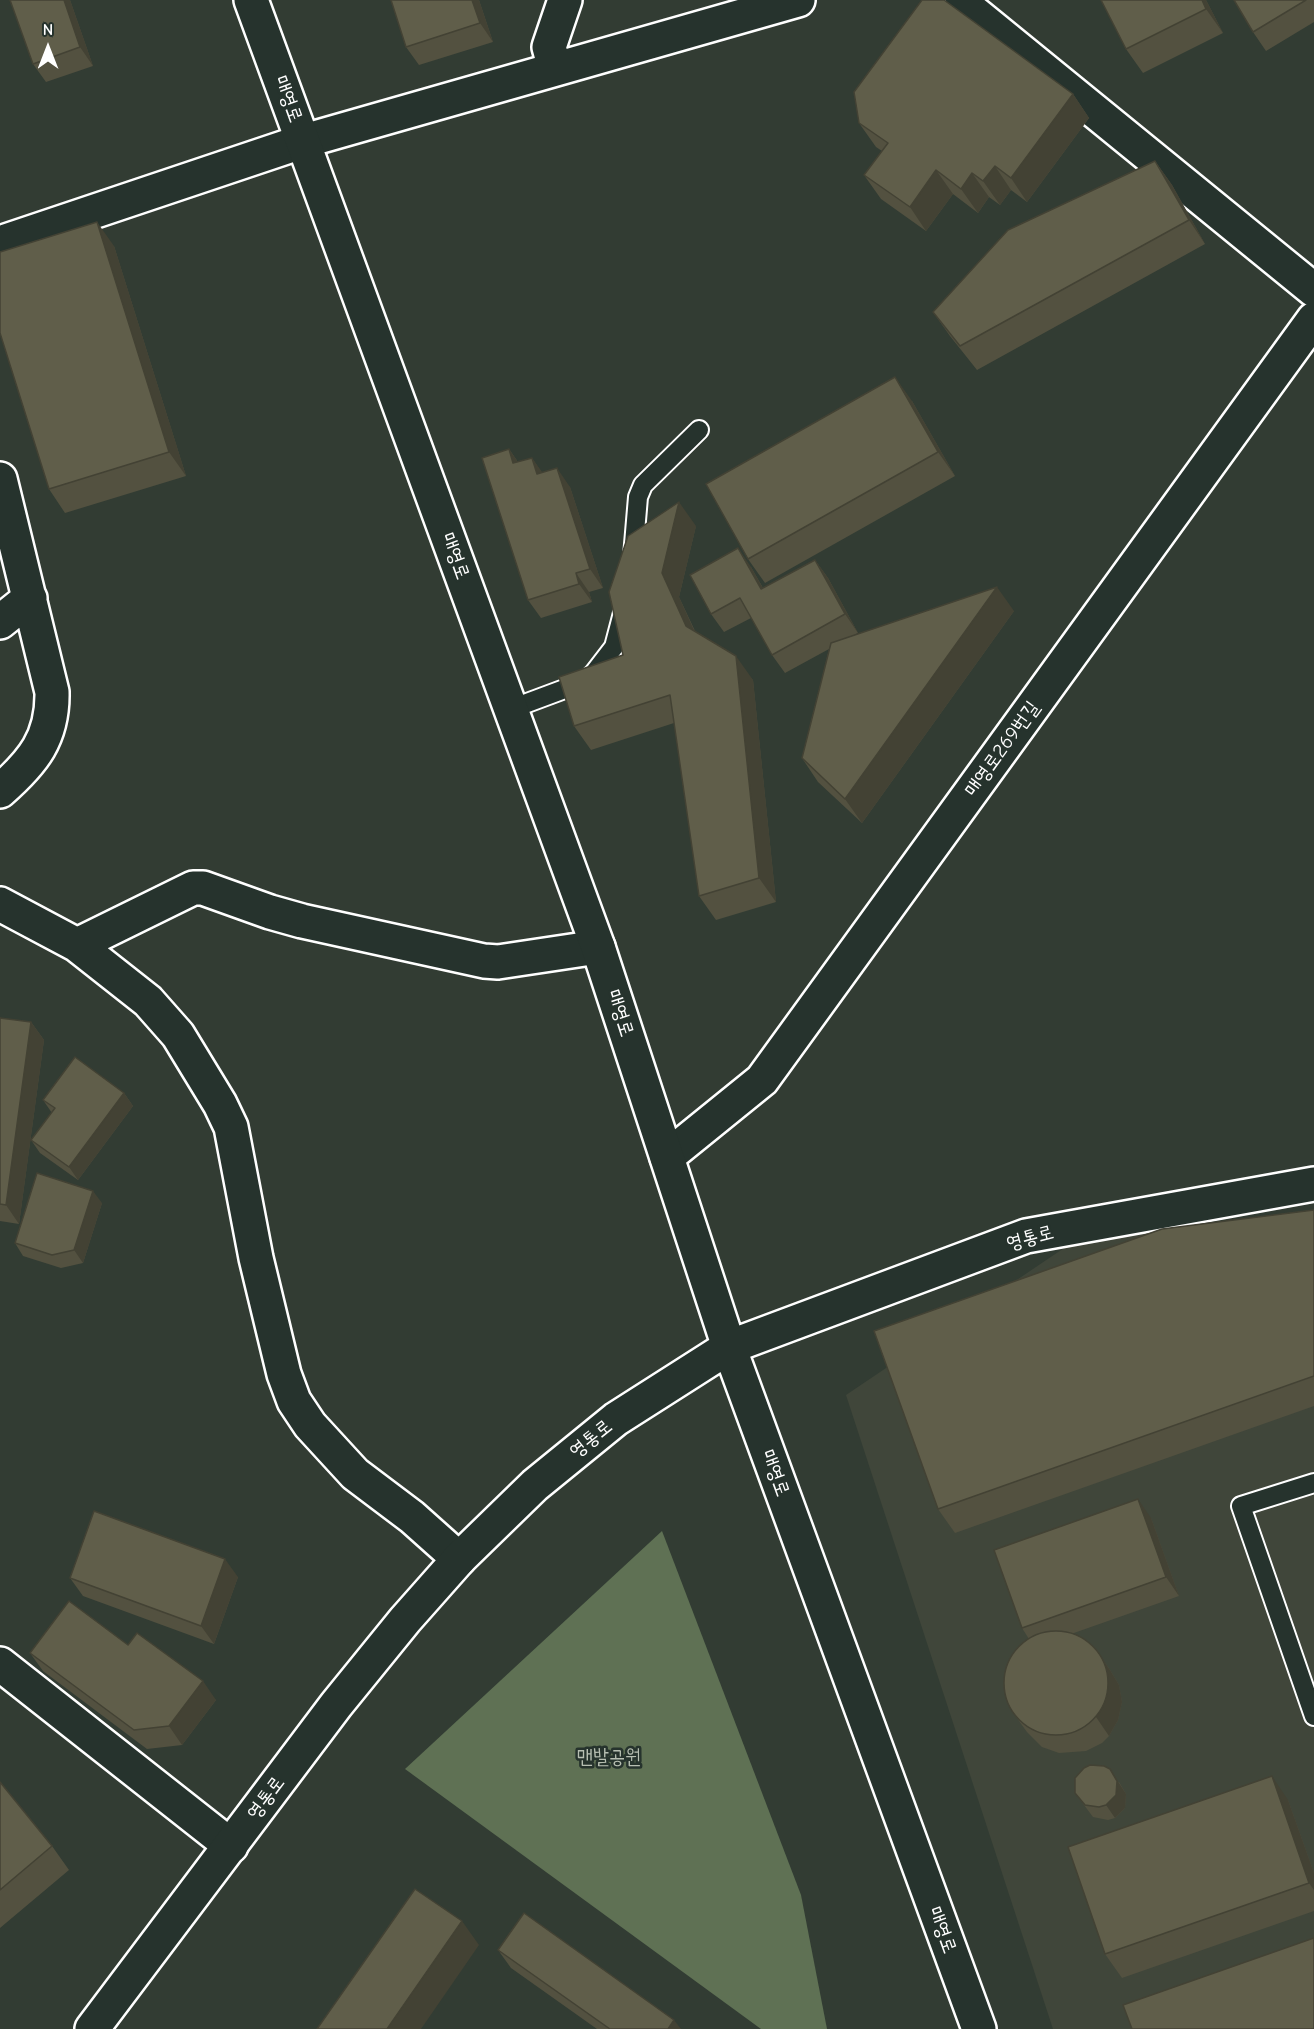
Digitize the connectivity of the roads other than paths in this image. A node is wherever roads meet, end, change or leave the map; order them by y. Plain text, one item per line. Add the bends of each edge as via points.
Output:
1 (251, 0) edge
2 (565, 0) edge
3 (798, 0) edge
4 (960, 1) edge
5 (555, 69) junction
6 (304, 141) junction
7 (0, 243) edge
8 (1314, 290) edge
9 (1314, 320) edge
10 (699, 430) dead end
11 (0, 479) edge
12 (30, 598) junction
13 (0, 622) edge
14 (511, 709) junction
15 (0, 791) edge
16 (0, 904) edge
17 (77, 945) junction
18 (598, 947) junction
19 (667, 1157) junction
20 (1314, 1184) edge
21 (729, 1347) junction
22 (1314, 1483) edge
23 (459, 1559) junction
24 (0, 1664) edge
25 (1314, 1716) edge
26 (231, 1846) junction
27 (92, 2029) edge
28 (979, 2029) edge

1 - 6 street, 매영로
2 - 5 street via 549,47
3 - 5 street
4 - 8 street
5 - 6 street
6 - 7 street
6 - 14 street, 매영로
9 - 19 street, 매영로269번길 via 762,1080
10 - 14 lane via 643,486 638,497 630,585 614,647 586,681
11 - 12 street
12 - 13 street
12 - 15 street via 53,711 46,737
14 - 18 street, 매영로
16 - 17 street
17 - 18 street via 193,888 203,888 302,921 484,961
17 - 23 street via 164,1018 178,1035 231,1127 256,1258 294,1401 310,1425 355,1474
18 - 19 street, 매영로
19 - 21 street, 매영로
20 - 21 street, 영통로 via 1026,1236
21 - 23 street, 영통로 via 616,1419 535,1485
21 - 28 street, 매영로
22 - 25 lane via 1241,1506
23 - 26 street, 영통로 via 343,1696
24 - 26 street
26 - 27 street, 영통로

